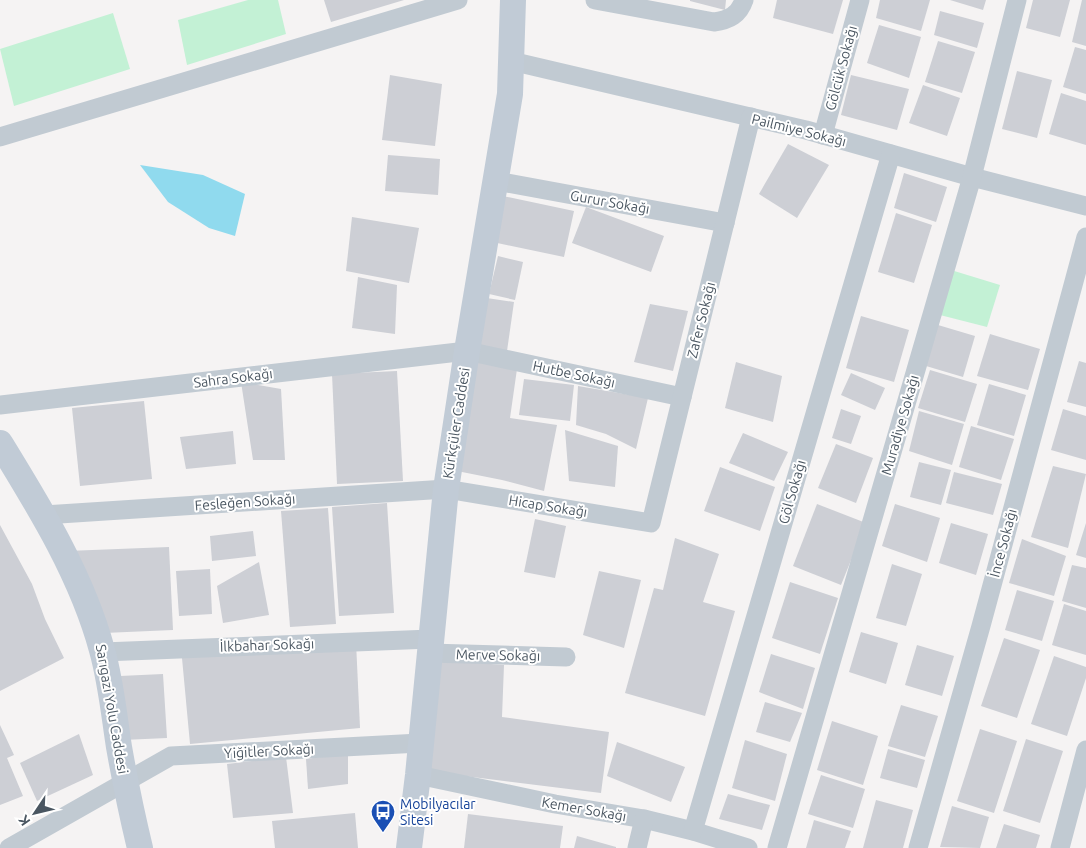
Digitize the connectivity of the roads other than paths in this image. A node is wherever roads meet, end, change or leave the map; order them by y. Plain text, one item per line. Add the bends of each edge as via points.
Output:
1 (458, 0) edge
2 (513, 0) edge
3 (596, 0) edge
4 (744, 0) edge
5 (860, 0) edge
6 (1017, 0) edge
7 (511, 61) junction
8 (751, 117) junction
9 (823, 135) junction
10 (0, 137) edge
11 (891, 154) junction
12 (972, 177) junction
13 (496, 181) junction
14 (1086, 206) edge
15 (725, 223) junction
16 (1086, 237) edge
17 (467, 351) junction
18 (682, 397) junction
19 (0, 405) edge
20 (0, 443) edge
21 (446, 490) junction
22 (44, 515) junction
23 (651, 523) joint
24 (430, 646) junction
25 (103, 652) junction
26 (566, 657) dead end
27 (420, 743) junction
28 (1086, 750) edge
29 (418, 775) junction
30 (125, 781) junction
31 (644, 819) junction
32 (693, 831) junction
33 (8, 848) edge
34 (140, 848) edge
35 (408, 848) edge
36 (637, 848) edge
37 (748, 848) edge
38 (777, 848) edge
39 (918, 848) edge
40 (1060, 848) edge

1 - 10 street
2 - 7 main road, Kürkçüler Caddesi
3 - 4 street via 714,22 726,21 735,15
5 - 9 street, Gölcük Sokağı
6 - 12 street, Muradiye Sokağı
7 - 8 street, Pailmiye Sokağı
7 - 13 main road, Kürkçüler Caddesi via 510,94
8 - 9 street, Pailmiye Sokağı
8 - 15 street, Zafer Sokağı
9 - 11 street, Pailmiye Sokağı
11 - 12 street, Pailmiye Sokağı
11 - 32 street, Göl Sokağı
12 - 14 street, Pailmiye Sokağı
12 - 38 street, Muradiye Sokağı
13 - 15 street, Gurur Sokağı
13 - 17 main road, Kürkçüler Caddesi
15 - 18 street, Zafer Sokağı
16 - 39 street, İnce Sokağı
17 - 18 street, Hutbe Sokağı
17 - 19 street, Sahra Sokağı
17 - 21 main road, Kürkçüler Caddesi
18 - 23 street, Zafer Sokağı
20 - 22 main road, Sarıgazi Yolu Caddesi
21 - 22 street, Fesleğen Sokağı
21 - 23 street, Hicap Sokağı
21 - 24 main road, Kürkçüler Caddesi
22 - 25 main road, Sarıgazi Yolu Caddesi via 77,582
24 - 25 street, İlkbahar Sokağı
24 - 26 street, Merve Sokağı
24 - 27 main road, Kürkçüler Caddesi
25 - 30 main road, Sarıgazi Yolu Caddesi
27 - 29 main road, Kürkçüler Caddesi
27 - 30 street, Yiğitler Sokağı via 171,756
28 - 40 street
29 - 31 street, Kemer Sokağı
29 - 35 main road, Kürkçüler Caddesi
30 - 33 street, Yiğitler Sokağı
30 - 34 main road, Sarıgazi Yolu Caddesi
31 - 32 street, Kemer Sokağı
31 - 36 street
32 - 37 street, Kemer Sokağı

